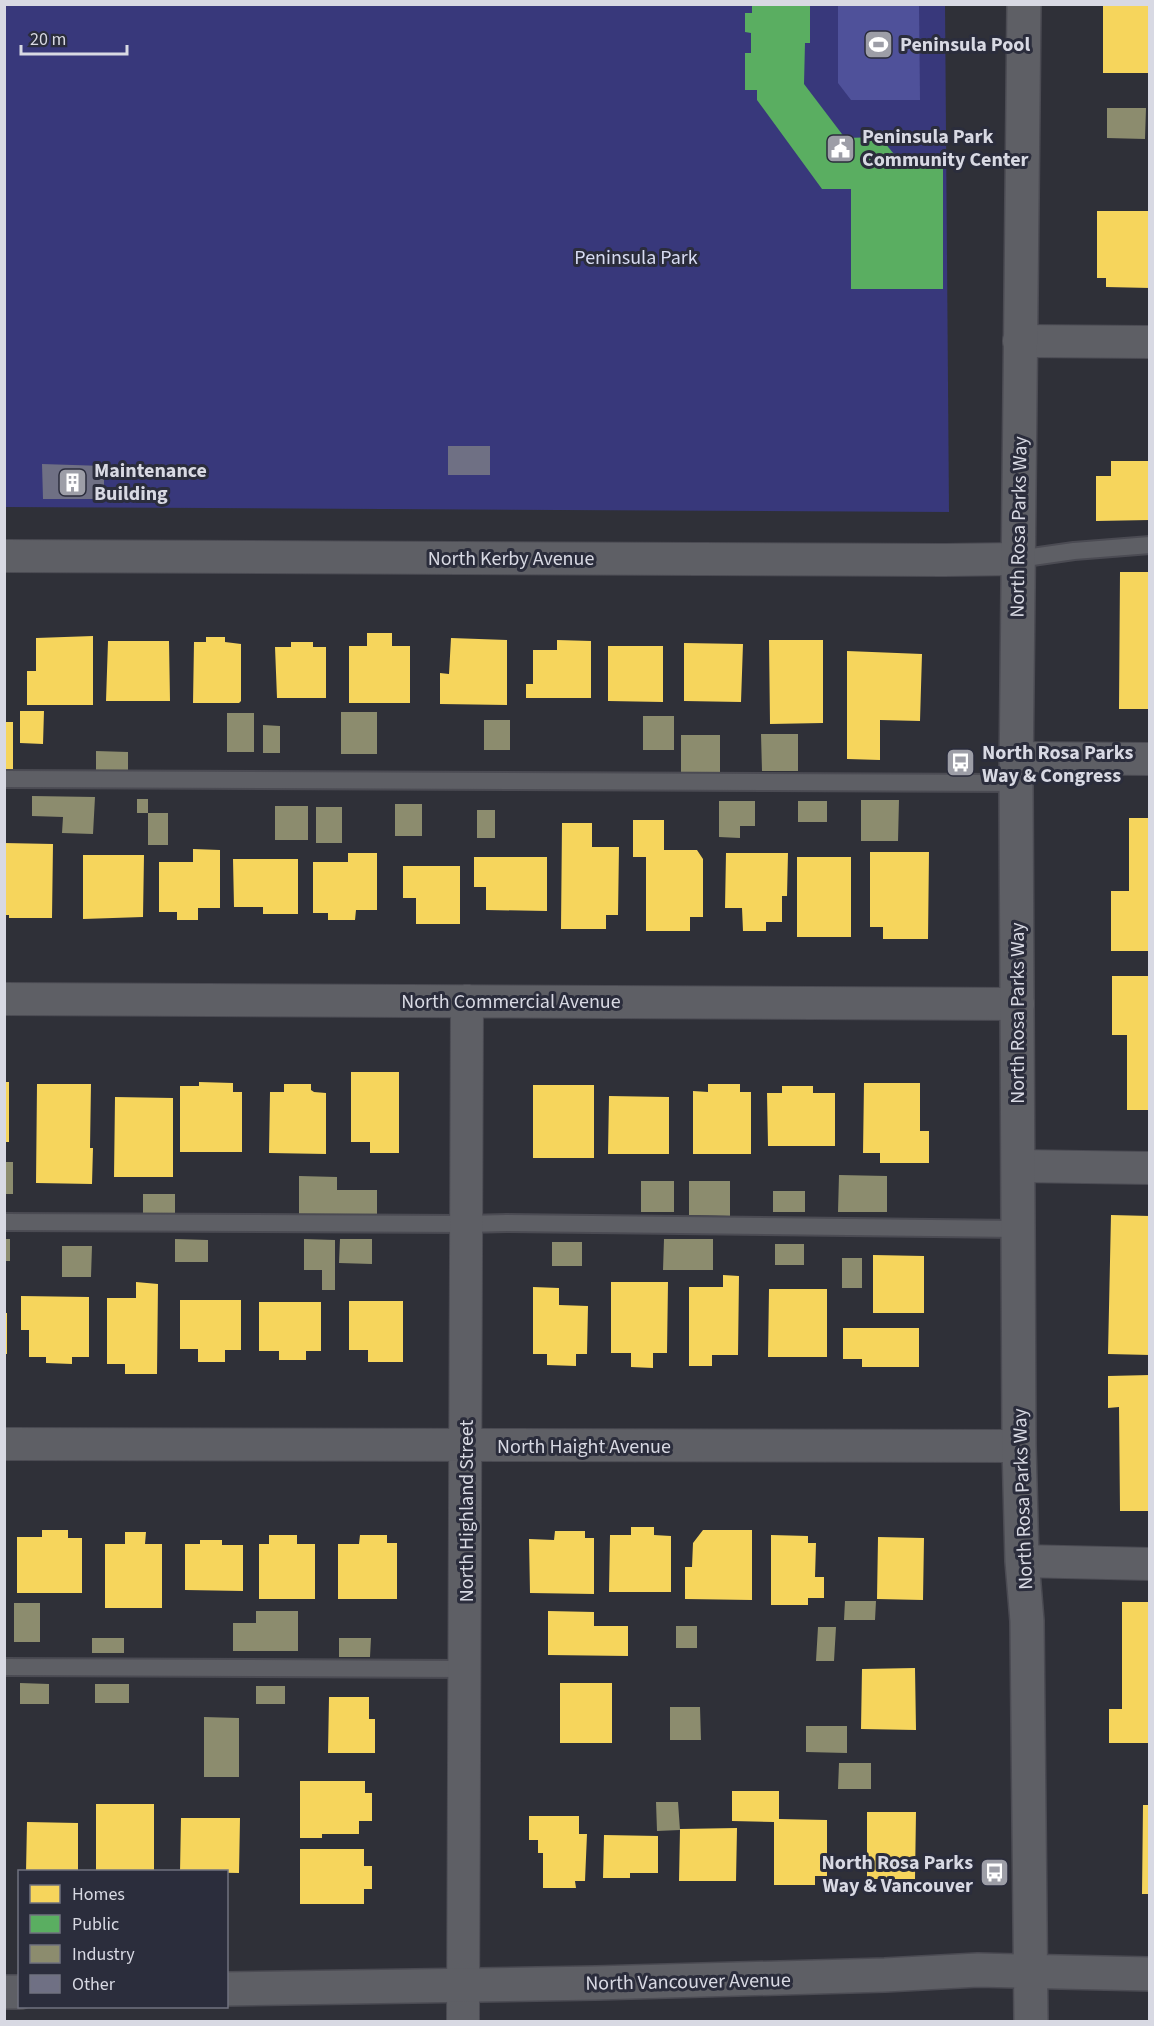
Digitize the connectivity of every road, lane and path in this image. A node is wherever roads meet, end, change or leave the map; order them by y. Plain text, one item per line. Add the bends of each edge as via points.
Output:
1 (1024, 4) edge
2 (1019, 341) junction
3 (1149, 342) edge
4 (1149, 545) edge
5 (4, 556) edge
6 (1018, 559) junction
7 (1149, 759) edge
8 (1016, 770) junction
9 (4, 778) edge
10 (4, 999) edge
11 (467, 1001) junction
12 (1018, 1004) junction
13 (1018, 1166) junction
14 (1149, 1168) edge
15 (4, 1222) edge
16 (466, 1224) junction
17 (1019, 1228) junction
18 (4, 1444) edge
19 (466, 1446) junction
20 (1019, 1446) junction
21 (1022, 1561) junction
22 (1149, 1564) edge
23 (4, 1667) edge
24 (465, 1669) junction
25 (1030, 1970) junction
26 (1149, 1974) edge
27 (463, 1985) junction
28 (228, 1989) edge
29 (463, 2022) edge
30 (1030, 2022) edge

1 - 2 street, North Rosa Parks Way
2 - 3 street
2 - 6 street, North Rosa Parks Way
4 - 6 lane
5 - 6 street, North Kerby Avenue
6 - 8 street, North Rosa Parks Way
7 - 8 street
8 - 9 lane
8 - 12 street, North Rosa Parks Way
10 - 11 street, North Commercial Avenue
11 - 12 street, North Commercial Avenue
11 - 16 street, North Highland Street
12 - 13 street, North Rosa Parks Way
13 - 14 street
13 - 17 street, North Rosa Parks Way
15 - 16 lane
16 - 17 lane
16 - 19 street, North Highland Street
17 - 20 street, North Rosa Parks Way
18 - 19 street, North Haight Avenue
19 - 20 street, North Haight Avenue
19 - 24 street, North Highland Street
20 - 21 street, North Rosa Parks Way
21 - 22 street
21 - 25 street, North Rosa Parks Way via 1028,1665
23 - 24 lane
24 - 27 street, North Highland Street
25 - 26 street, North Vancouver Avenue
25 - 27 street, North Vancouver Avenue
25 - 30 street, North Rosa Parks Way
27 - 28 street, North Vancouver Avenue
27 - 29 street, North Highland Street

